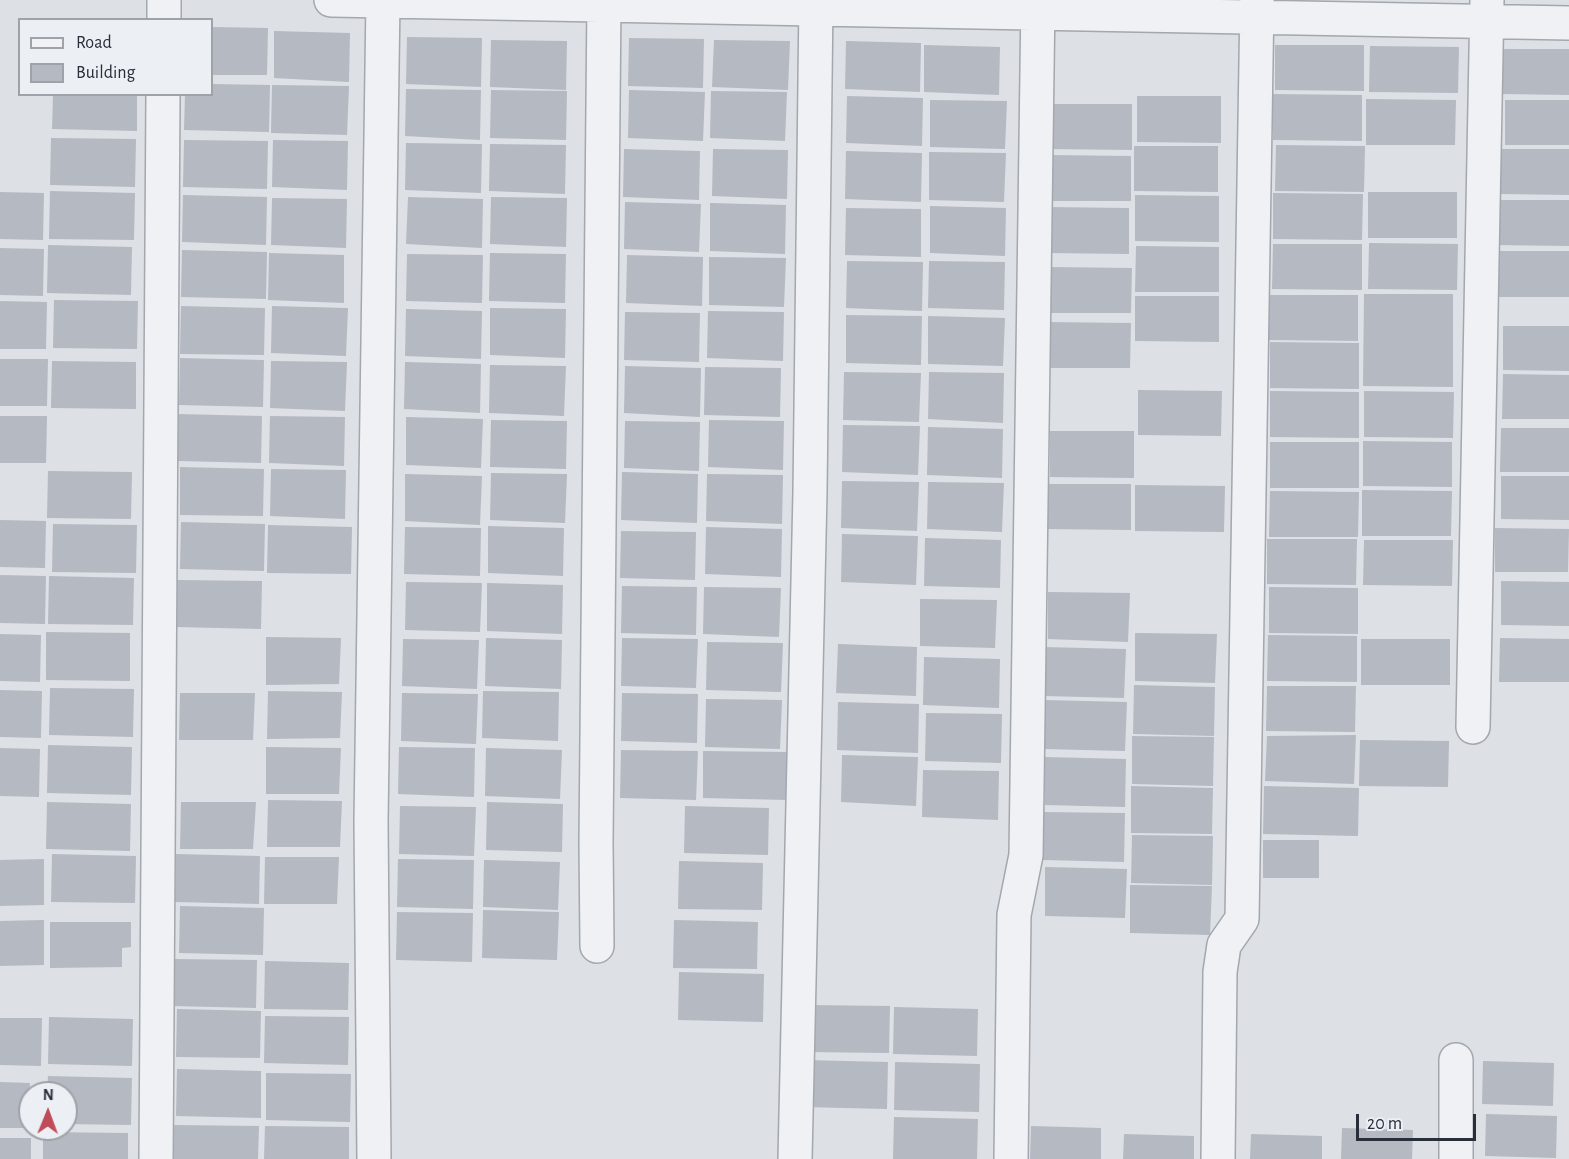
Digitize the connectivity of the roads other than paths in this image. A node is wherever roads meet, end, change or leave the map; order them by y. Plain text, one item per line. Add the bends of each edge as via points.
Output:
1 (164, 0) edge
2 (331, 0) edge
3 (383, 0) edge
4 (604, 3) edge
5 (816, 4) edge
6 (1038, 6) edge
7 (1257, 9) edge
8 (1487, 11) edge
9 (164, 18) edge
10 (1569, 23) edge
11 (163, 96) edge
12 (1473, 727) dead end
13 (597, 946) dead end
14 (1456, 1060) dead end
15 (1218, 1144) edge
16 (156, 1159) edge
17 (374, 1159) edge
18 (795, 1159) edge
19 (1011, 1159) edge
20 (1456, 1159) edge

1 - 9 street
2 - 3 street
3 - 4 street
3 - 17 street via 371,821
4 - 5 street
4 - 13 street
5 - 6 street
5 - 18 street
6 - 7 street
6 - 19 street via 1026,855 1014,915
7 - 8 street
7 - 15 street via 1242,919 1224,945 1220,972
8 - 10 street
8 - 12 street
11 - 16 street
14 - 20 street

